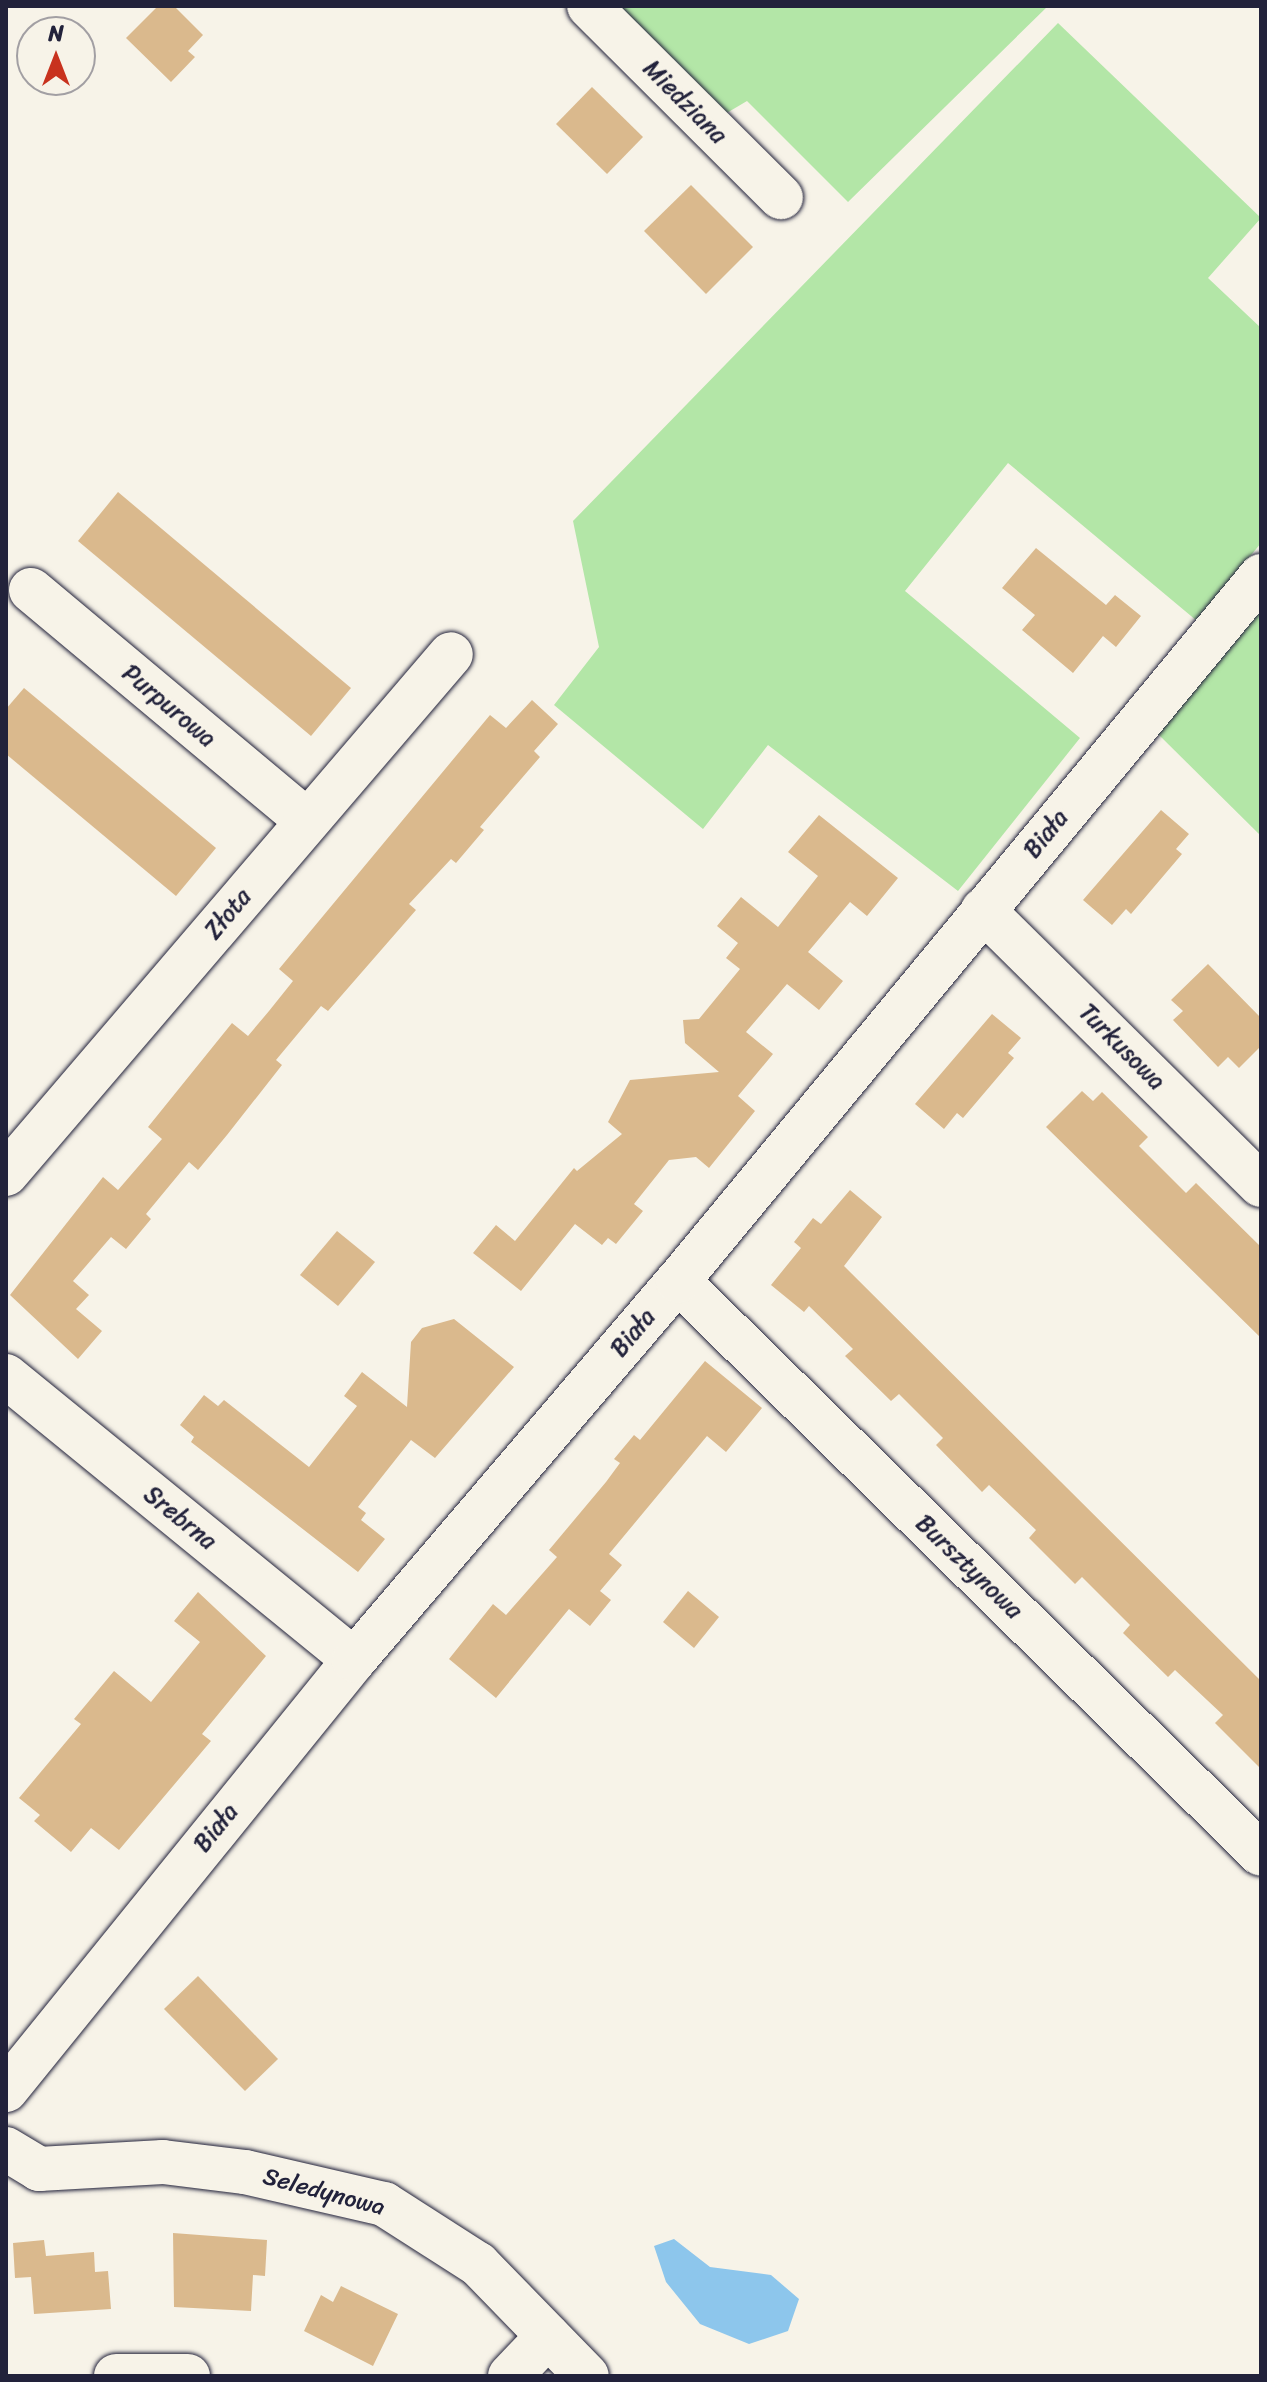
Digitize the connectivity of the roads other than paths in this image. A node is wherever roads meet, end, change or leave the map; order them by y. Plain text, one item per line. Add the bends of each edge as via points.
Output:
1 (589, 6) edge
2 (781, 197) dead end
3 (1261, 576) edge
4 (31, 590) dead end
5 (451, 654) dead end
6 (307, 821) junction
7 (983, 910) junction
8 (6, 1174) edge
9 (1261, 1185) edge
10 (678, 1281) junction
11 (6, 1376) edge
12 (354, 1660) junction
13 (1261, 1854) edge
14 (6, 2090) edge
15 (6, 2149) edge
16 (548, 2336) junction
17 (116, 2376) edge
18 (188, 2376) edge
19 (510, 2376) edge
20 (587, 2376) edge

1 - 2 street, Miedziana
3 - 7 street, Biała
4 - 6 street, Purpurowa
5 - 6 street, Złota
6 - 8 street, Złota
7 - 9 street, Turkusowa
7 - 10 street, Biała
10 - 12 street, Biała
10 - 13 street, Bursztynowa
11 - 12 street, Srebrna
12 - 14 street, Biała
15 - 16 street, Seledynowa via 39,2169 163,2162 245,2172 384,2204 478,2264
16 - 19 street
16 - 20 street, Seledynowa
17 - 18 street

